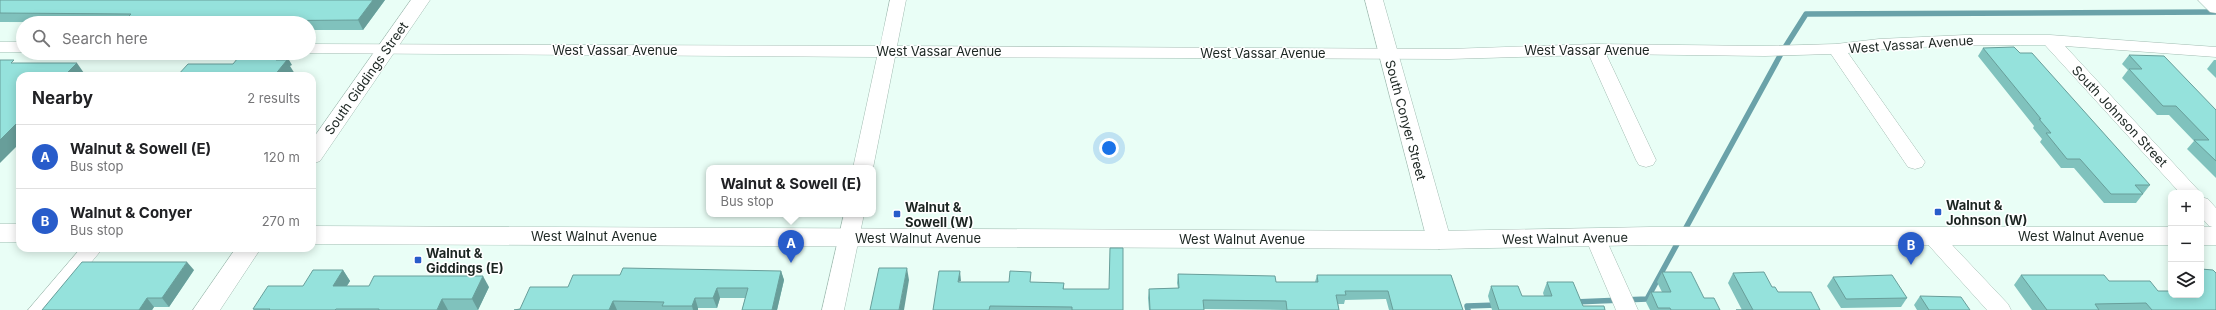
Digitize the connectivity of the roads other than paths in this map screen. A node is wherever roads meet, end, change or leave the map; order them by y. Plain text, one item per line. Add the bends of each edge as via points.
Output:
1 (421, 0) edge
2 (898, 0) edge
3 (1374, 0) edge
4 (2206, 0) edge
5 (2216, 8) edge
6 (2050, 40) junction
7 (0, 47) edge
8 (16, 47) edge
9 (316, 49) edge
10 (1836, 49) junction
11 (386, 50) junction
12 (1595, 50) junction
13 (887, 51) junction
14 (2216, 52) edge
15 (1388, 54) junction
16 (316, 150) edge
17 (1646, 160) dead end
18 (1915, 162) dead end
19 (864, 165) edge
20 (2188, 190) edge
21 (2204, 207) edge
22 (853, 217) edge
23 (2216, 221) edge
24 (0, 233) edge
25 (16, 233) edge
26 (316, 235) edge
27 (1932, 235) junction
28 (2168, 236) edge
29 (2204, 236) edge
30 (2216, 236) edge
31 (1595, 237) junction
32 (849, 238) junction
33 (1439, 240) junction
34 (90, 252) edge
35 (246, 252) edge
36 (40, 310) edge
37 (206, 310) edge
38 (833, 310) edge
39 (1627, 310) edge
40 (2000, 310) edge

1 - 11 main road, South Giddings Street
2 - 13 street
3 - 15 main road, South Conyer Street
4 - 5 street
6 - 10 street, West Vassar Avenue via 1965,40
6 - 14 street, West Vassar Avenue
6 - 20 street, South Johnson Street
7 - 8 street
9 - 11 street, West Vassar Avenue
10 - 12 street, West Vassar Avenue
10 - 18 street
11 - 13 street, West Vassar Avenue
11 - 16 main road, South Giddings Street
12 - 15 street, West Vassar Avenue
12 - 17 street
13 - 15 street, West Vassar Avenue
13 - 19 street
15 - 33 main road, South Conyer Street
21 - 23 street
22 - 32 street
24 - 25 main road
26 - 32 main road, West Walnut Avenue
27 - 28 main road, West Walnut Avenue
27 - 31 main road, West Walnut Avenue
27 - 40 street
29 - 30 main road
31 - 33 main road, West Walnut Avenue
31 - 39 street
32 - 33 main road, West Walnut Avenue
32 - 38 street
34 - 36 street
35 - 37 main road

